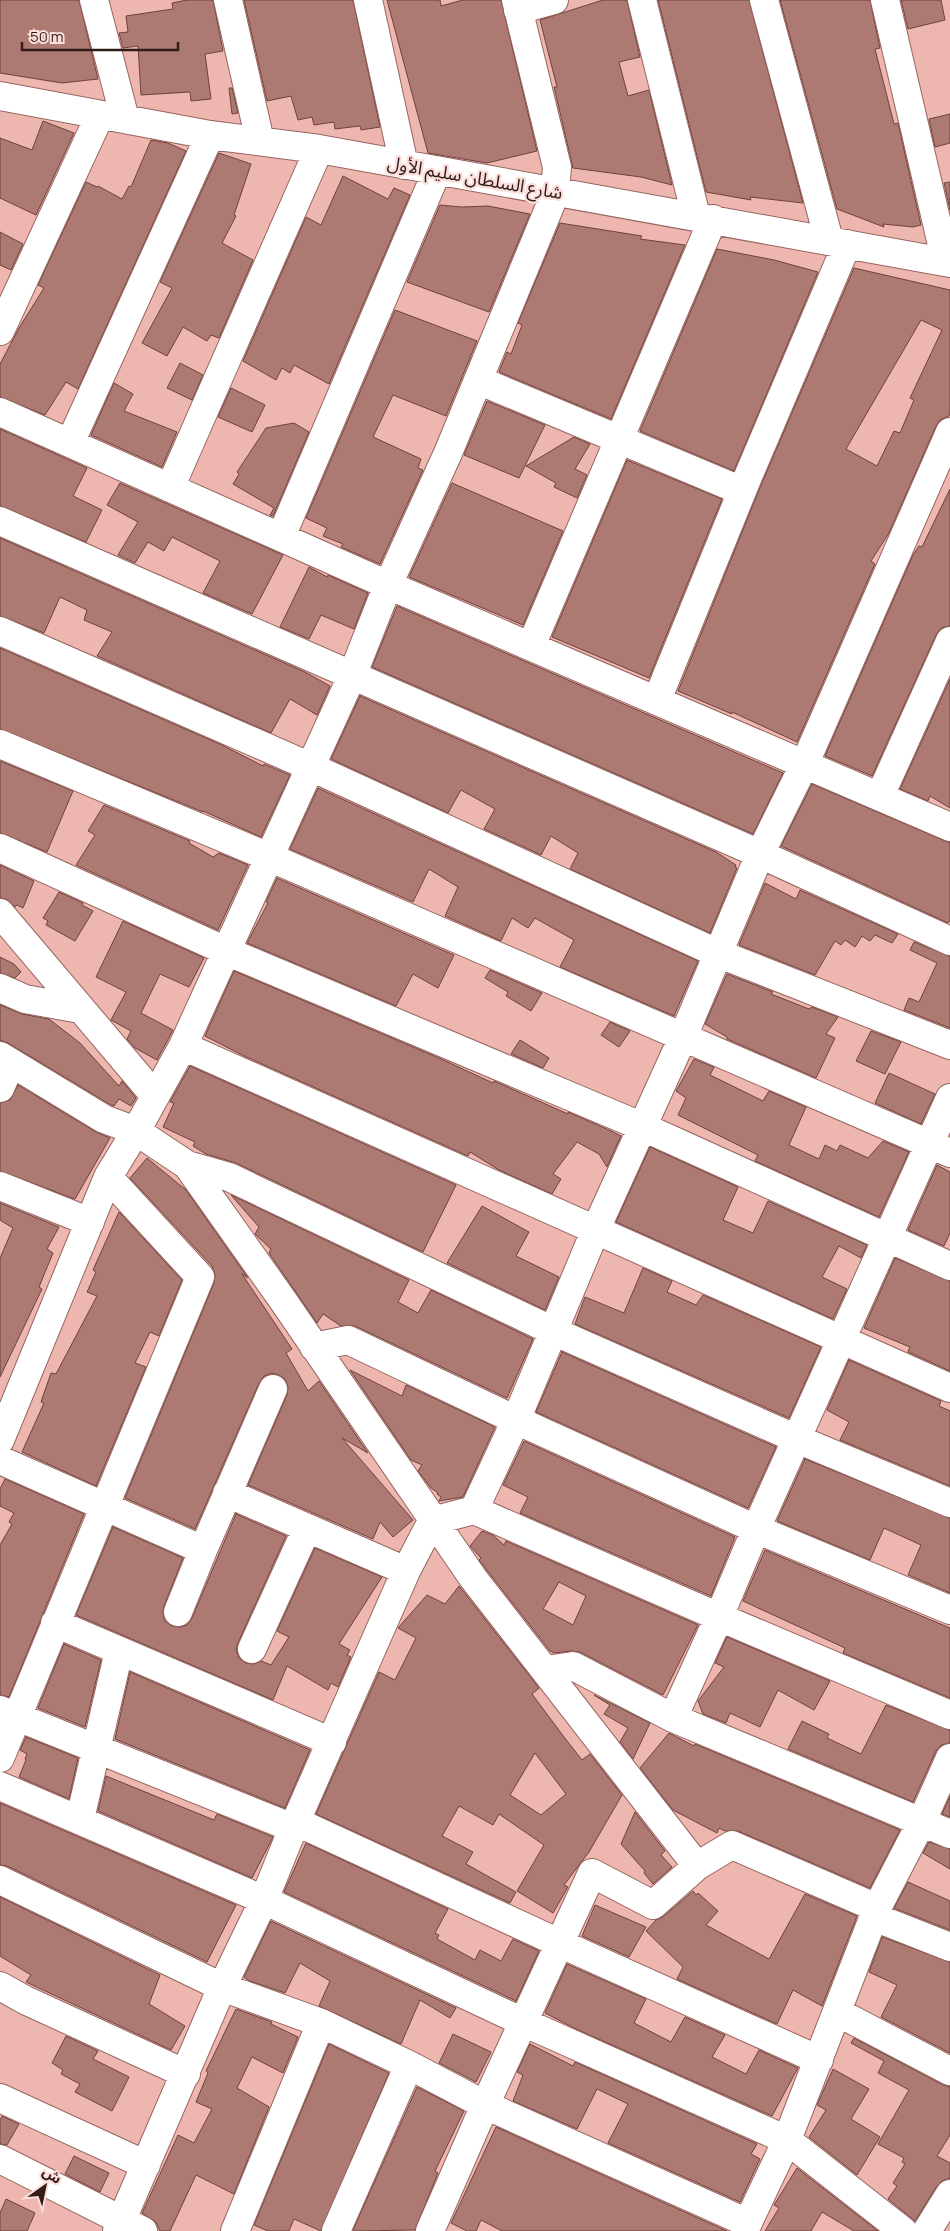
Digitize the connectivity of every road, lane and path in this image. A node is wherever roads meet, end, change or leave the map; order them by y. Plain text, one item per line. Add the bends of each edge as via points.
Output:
1 (94, 0) edge
2 (228, 0) edge
3 (368, 0) edge
4 (554, 0) edge
5 (642, 0) edge
6 (764, 0) edge
7 (885, 0) edge
8 (517, 5) edge
9 (0, 96) edge
10 (112, 117) junction
11 (210, 135) junction
12 (260, 141) junction
13 (319, 149) junction
14 (404, 165) junction
15 (437, 171) junction
16 (555, 193) junction
17 (704, 217) junction
18 (838, 242) junction
19 (948, 263) edge
20 (0, 331) edge
21 (478, 380) junction
22 (0, 412) edge
23 (950, 432) edge
24 (620, 440) junction
25 (70, 444) junction
26 (170, 488) junction
27 (742, 491) junction
28 (0, 522) edge
29 (281, 537) junction
30 (388, 585) junction
31 (0, 632) edge
32 (950, 641) edge
33 (532, 646) junction
34 (352, 676) junction
35 (657, 700) junction
36 (0, 744) edge
37 (805, 763) junction
38 (311, 767) junction
39 (880, 796) junction
40 (950, 827) edge
41 (0, 848) edge
42 (760, 854) junction
43 (269, 857) junction
44 (0, 913) edge
45 (950, 941) edge
46 (226, 950) junction
47 (718, 953) junction
48 (0, 988) edge
49 (80, 1009) junction
50 (683, 1037) junction
51 (950, 1045) edge
52 (183, 1046) junction
53 (6, 1059) edge
54 (0, 1088) edge
55 (155, 1096) junction
56 (950, 1098) edge
57 (643, 1127) junction
58 (136, 1131) junction
59 (940, 1148) edge
60 (187, 1165) junction
61 (108, 1177) junction
62 (0, 1186) edge
63 (90, 1222) junction
64 (596, 1229) junction
65 (887, 1239) junction
66 (950, 1266) edge
67 (553, 1331) junction
68 (842, 1339) junction
69 (314, 1347) junction
70 (950, 1388) edge
71 (273, 1389) dead end
72 (8, 1395) edge
73 (516, 1420) junction
74 (797, 1439) junction
75 (0, 1440) edge
76 (0, 1460) edge
77 (227, 1493) junction
78 (950, 1503) edge
79 (104, 1507) junction
80 (474, 1510) junction
81 (432, 1521) junction
82 (307, 1528) junction
83 (756, 1529) junction
84 (203, 1550) junction
85 (406, 1571) junction
86 (950, 1610) edge
87 (178, 1612) dead end
88 (719, 1617) junction
89 (55, 1623) junction
90 (252, 1649) dead end
91 (119, 1651) junction
92 (546, 1670) junction
93 (8, 1713) edge
94 (950, 1715) edge
95 (673, 1718) junction
96 (332, 1742) junction
97 (96, 1748) junction
98 (0, 1758) edge
99 (950, 1758) edge
100 (0, 1786) edge
101 (80, 1819) junction
102 (922, 1821) junction
103 (295, 1825) junction
104 (950, 1834) edge
105 (697, 1866) junction
106 (0, 1880) edge
107 (264, 1900) junction
108 (876, 1913) junction
109 (559, 1943) junction
110 (950, 1946) edge
111 (0, 1986) edge
112 (222, 1987) junction
113 (838, 2013) junction
114 (523, 2022) junction
115 (321, 2023) junction
116 (819, 2060) junction
117 (409, 2065) junction
118 (950, 2072) edge
119 (186, 2074) junction
120 (0, 2098) edge
121 (485, 2105) junction
122 (787, 2140) junction
123 (0, 2159) edge
124 (146, 2165) junction
125 (950, 2194) edge
126 (746, 2227) edge
127 (127, 2228) edge
128 (438, 2229) edge
129 (235, 2231) edge
130 (336, 2231) edge
131 (903, 2231) edge
132 (927, 2231) edge

1 - 10 street
2 - 12 street
3 - 14 street
4 - 8 street
5 - 17 street
6 - 18 street
7 - 19 street
8 - 16 street via 557,167
9 - 10 street, شارع السلطان سليم الأول
10 - 11 street, شارع السلطان سليم الأول
10 - 20 street
11 - 12 street, شارع السلطان سليم الأول
11 - 25 street
12 - 13 street, شارع السلطان سليم الأول
13 - 14 street, شارع السلطان سليم الأول
13 - 26 street
14 - 15 street, شارع السلطان سليم الأول
15 - 16 street, شارع السلطان سليم الأول
15 - 29 street
16 - 17 street, شارع السلطان سليم الأول
16 - 21 street
17 - 18 street, شارع السلطان سليم الأول
17 - 24 street
18 - 19 street, شارع السلطان سليم الأول
18 - 27 street
21 - 24 street
21 - 30 street
22 - 25 street
23 - 37 street
24 - 27 street
24 - 33 street
25 - 26 street
26 - 29 street
27 - 35 street
28 - 34 street
29 - 30 street
30 - 33 street
30 - 34 street
31 - 38 street
32 - 39 street
33 - 35 street
34 - 38 street
34 - 42 street
35 - 37 street
36 - 43 street
37 - 39 street
37 - 42 street
38 - 43 street
38 - 47 street
39 - 40 street
41 - 46 street
42 - 45 street
42 - 47 street
43 - 46 street
43 - 50 street
44 - 49 street
46 - 52 street
46 - 57 street
47 - 50 street
47 - 51 street
48 - 49 street via 25,999
49 - 55 street
50 - 57 street
50 - 59 street
52 - 55 street
52 - 64 street
53 - 54 street
53 - 58 street via 104,1119
55 - 58 street
56 - 59 street
57 - 64 street
57 - 65 street
58 - 60 street
58 - 61 street
59 - 65 street
60 - 67 street via 229,1177
60 - 69 street
61 - 63 street
61 - 79 street via 200,1276
62 - 63 street
63 - 72 street
64 - 67 street
64 - 68 street
65 - 66 street
65 - 68 street
67 - 73 street
67 - 74 street
68 - 70 street
68 - 74 street
69 - 73 street via 348,1340
69 - 81 street
71 - 77 street
72 - 75 street
73 - 80 street
73 - 83 street
74 - 78 street
74 - 83 street
76 - 79 street
77 - 82 street
77 - 84 street
79 - 84 street
79 - 89 street
80 - 81 street
80 - 88 street
81 - 85 street
81 - 92 street
82 - 85 street
82 - 90 street
83 - 86 street
83 - 88 street
84 - 87 street
85 - 96 street
88 - 94 street
88 - 95 street
89 - 91 street
89 - 93 street
91 - 96 street
91 - 97 street
92 - 95 street via 573,1666
92 - 105 street
93 - 97 street
93 - 98 street
95 - 102 street
96 - 103 street
97 - 101 street
97 - 103 street
99 - 102 street
100 - 101 street
101 - 107 street
102 - 104 street
102 - 108 street
103 - 107 street
103 - 109 street
105 - 108 street via 732,1845
105 - 109 street via 653,1905 592,1872
106 - 112 street
107 - 112 street
107 - 114 street
108 - 110 street
108 - 113 street
109 - 114 street
109 - 116 street
111 - 119 street
112 - 115 street
112 - 119 street
113 - 116 street
113 - 118 street
114 - 121 street
114 - 122 street
115 - 117 street
115 - 129 street
116 - 122 street
117 - 121 street
117 - 130 street
119 - 124 street
120 - 124 street
121 - 126 street
121 - 128 street
122 - 126 street
122 - 131 street
123 - 127 street
124 - 127 street
125 - 132 street

